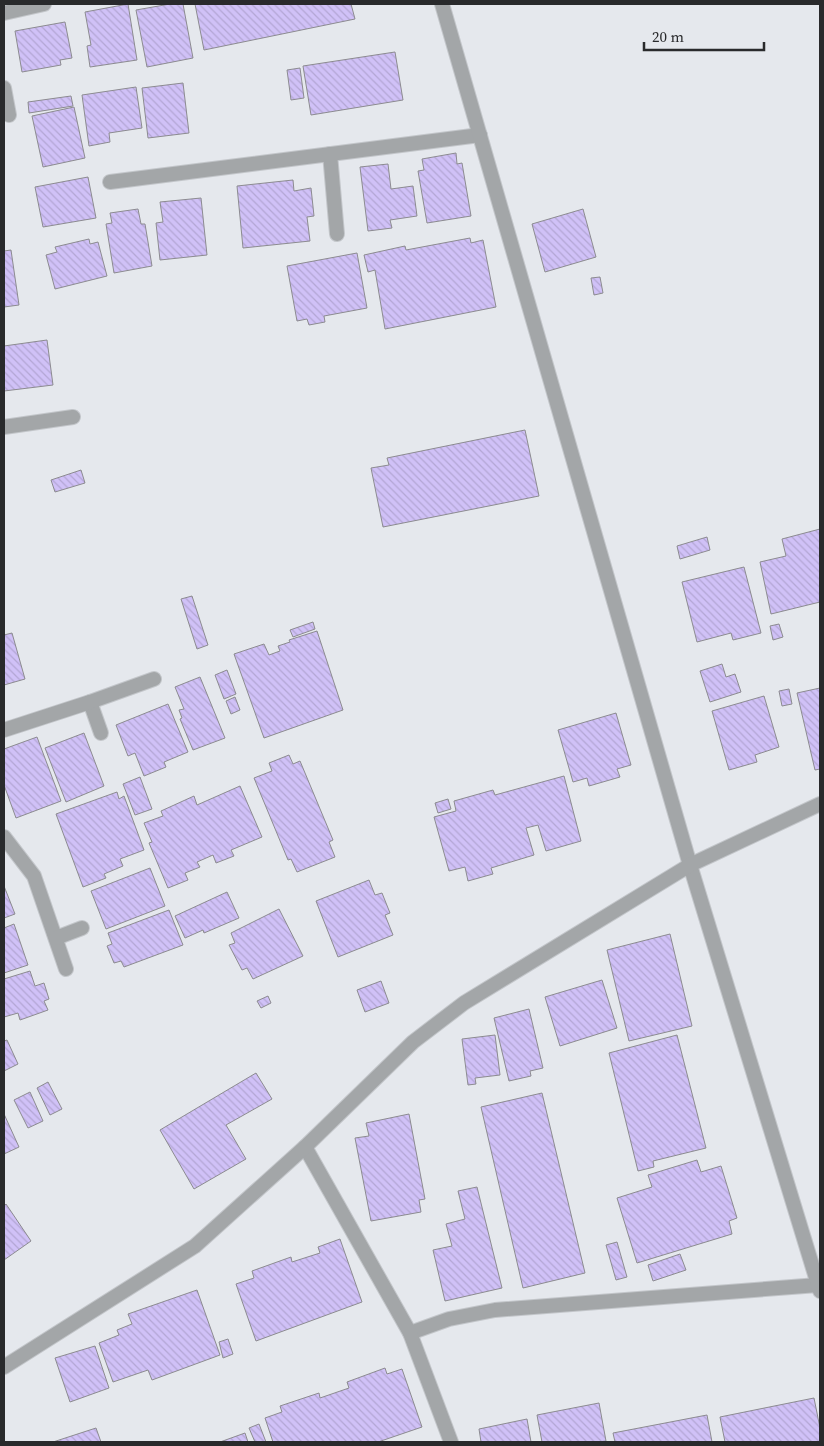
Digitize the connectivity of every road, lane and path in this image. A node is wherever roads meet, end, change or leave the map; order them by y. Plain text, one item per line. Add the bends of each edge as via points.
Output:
1 (44, 4) edge
2 (442, 4) edge
3 (4, 13) edge
4 (4, 88) edge
5 (9, 115) dead end
6 (480, 135) junction
7 (330, 154) junction
8 (110, 182) dead end
9 (337, 234) dead end
10 (73, 417) dead end
11 (4, 427) edge
12 (154, 679) dead end
13 (90, 702) junction
14 (4, 730) edge
15 (101, 732) dead end
16 (820, 804) edge
17 (4, 837) edge
18 (690, 865) junction
19 (82, 928) dead end
20 (56, 938) junction
21 (66, 969) dead end
22 (305, 1147) junction
23 (820, 1289) edge
24 (410, 1333) junction
25 (4, 1367) edge
26 (451, 1442) edge

1 - 3 street
2 - 6 street
4 - 5 street
6 - 7 street
6 - 18 street
7 - 8 street
7 - 9 street
10 - 11 street
12 - 13 street
13 - 14 street
13 - 15 street
16 - 18 street
17 - 20 street via 34,876
18 - 22 street via 464,1003 413,1042
18 - 23 street
19 - 20 street
20 - 21 street
22 - 24 street
22 - 25 street via 195,1246
23 - 24 street via 494,1310 449,1319
24 - 26 street

